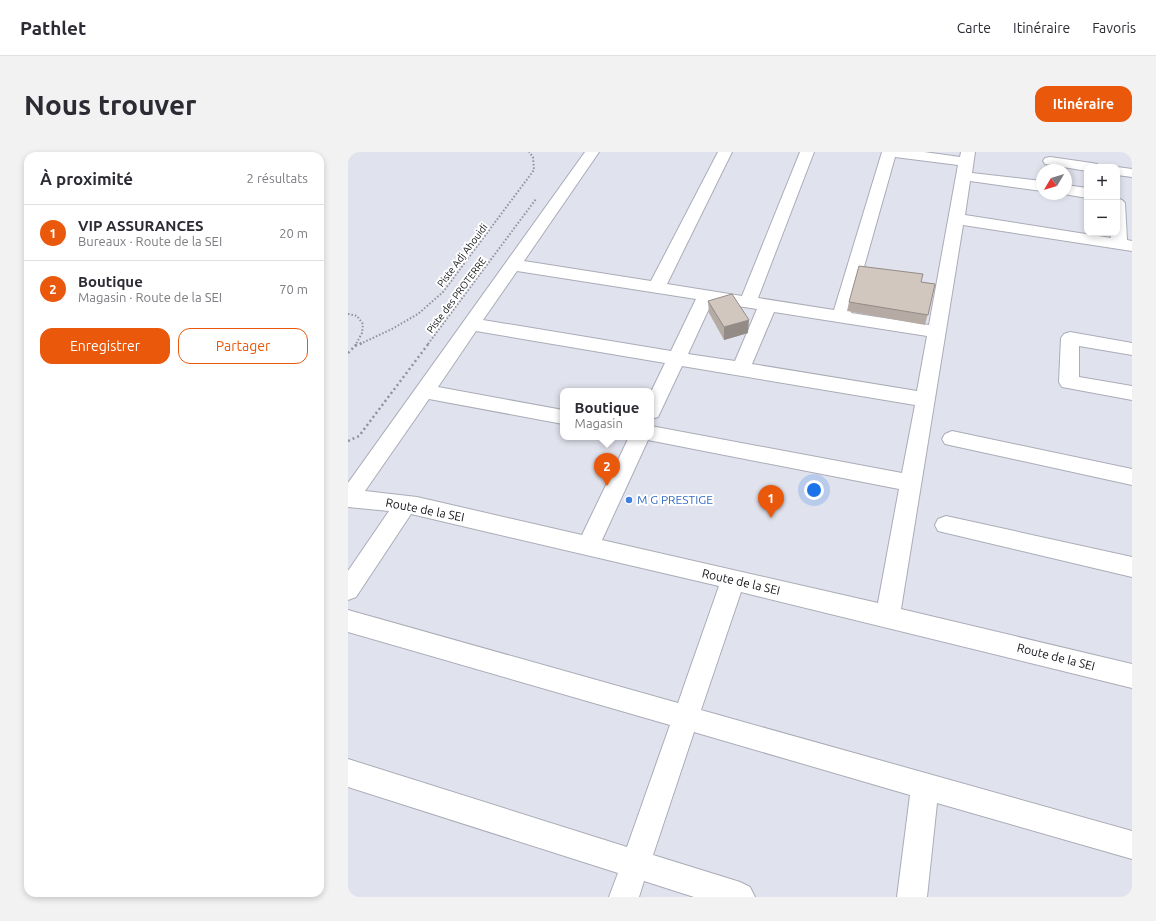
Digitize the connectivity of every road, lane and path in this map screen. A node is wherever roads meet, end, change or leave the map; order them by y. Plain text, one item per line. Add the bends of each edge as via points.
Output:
1 (529, 152) edge
2 (592, 152) edge
3 (725, 152) edge
4 (807, 152) edge
5 (891, 152) edge
6 (1050, 161) edge
7 (967, 163) edge
8 (1084, 166) edge
9 (1120, 171) edge
10 (1132, 173) edge
11 (1036, 184) edge
12 (1072, 191) edge
13 (1084, 193) edge
14 (538, 196) dead end
15 (957, 219) junction
16 (1120, 219) edge
17 (1125, 245) edge
18 (513, 265) junction
19 (656, 288) junction
20 (706, 296) junction
21 (748, 302) junction
22 (768, 306) junction
23 (348, 314) edge
24 (841, 317) junction
25 (471, 324) junction
26 (937, 332) junction
27 (355, 346) junction
28 (1132, 348) edge
29 (348, 353) edge
30 (676, 358) junction
31 (741, 369) junction
32 (424, 391) junction
33 (1132, 393) edge
34 (926, 400) junction
35 (654, 406) edge
36 (560, 417) edge
37 (654, 435) edge
38 (952, 439) dead end
39 (638, 440) edge
40 (348, 441) edge
41 (1132, 477) edge
42 (911, 483) junction
43 (348, 498) edge
44 (406, 504) junction
45 (946, 524) dead end
46 (588, 546) junction
47 (1132, 567) edge
48 (733, 580) junction
49 (348, 590) edge
50 (888, 616) junction
51 (348, 621) edge
52 (1132, 676) edge
53 (686, 718) junction
54 (348, 773) edge
55 (925, 786) junction
56 (1132, 845) edge
57 (636, 864) junction
58 (624, 897) edge
59 (740, 897) edge
60 (912, 897) edge

1 - 27 path, Piste Adj Ahouidi via 533,157 534,170 443,292 418,314
2 - 18 street
3 - 19 street
4 - 21 street
5 - 7 street
5 - 24 street
6 - 8 street
7 - 11 street
7 - 15 street
9 - 10 street
12 - 13 street
14 - 40 path, Piste des PROTERRE via 359,436
15 - 17 street
15 - 26 street
16 - 17 street
18 - 19 street
18 - 25 street
19 - 20 street
20 - 21 street
20 - 30 street
21 - 22 street
22 - 24 street
22 - 31 street
23 - 27 path via 357,316 363,324 362,333
24 - 26 street
25 - 30 street
25 - 32 street
26 - 34 street
27 - 29 path, Piste Adj Ahouidi
28 - 33 street via 1070,338 1069,382
30 - 31 street
30 - 35 street
31 - 34 street
32 - 36 street
32 - 43 street
34 - 42 street
37 - 42 street
38 - 41 street
39 - 46 street
42 - 50 street
43 - 44 street, Route de la SEI
44 - 46 street, Route de la SEI
44 - 49 street
45 - 47 street
46 - 48 street, Route de la SEI
48 - 50 street, Route de la SEI
48 - 53 street
50 - 52 street, Route de la SEI
51 - 53 street
53 - 55 street
53 - 57 street
54 - 57 street
55 - 56 street
55 - 60 street
57 - 58 street
57 - 59 street

